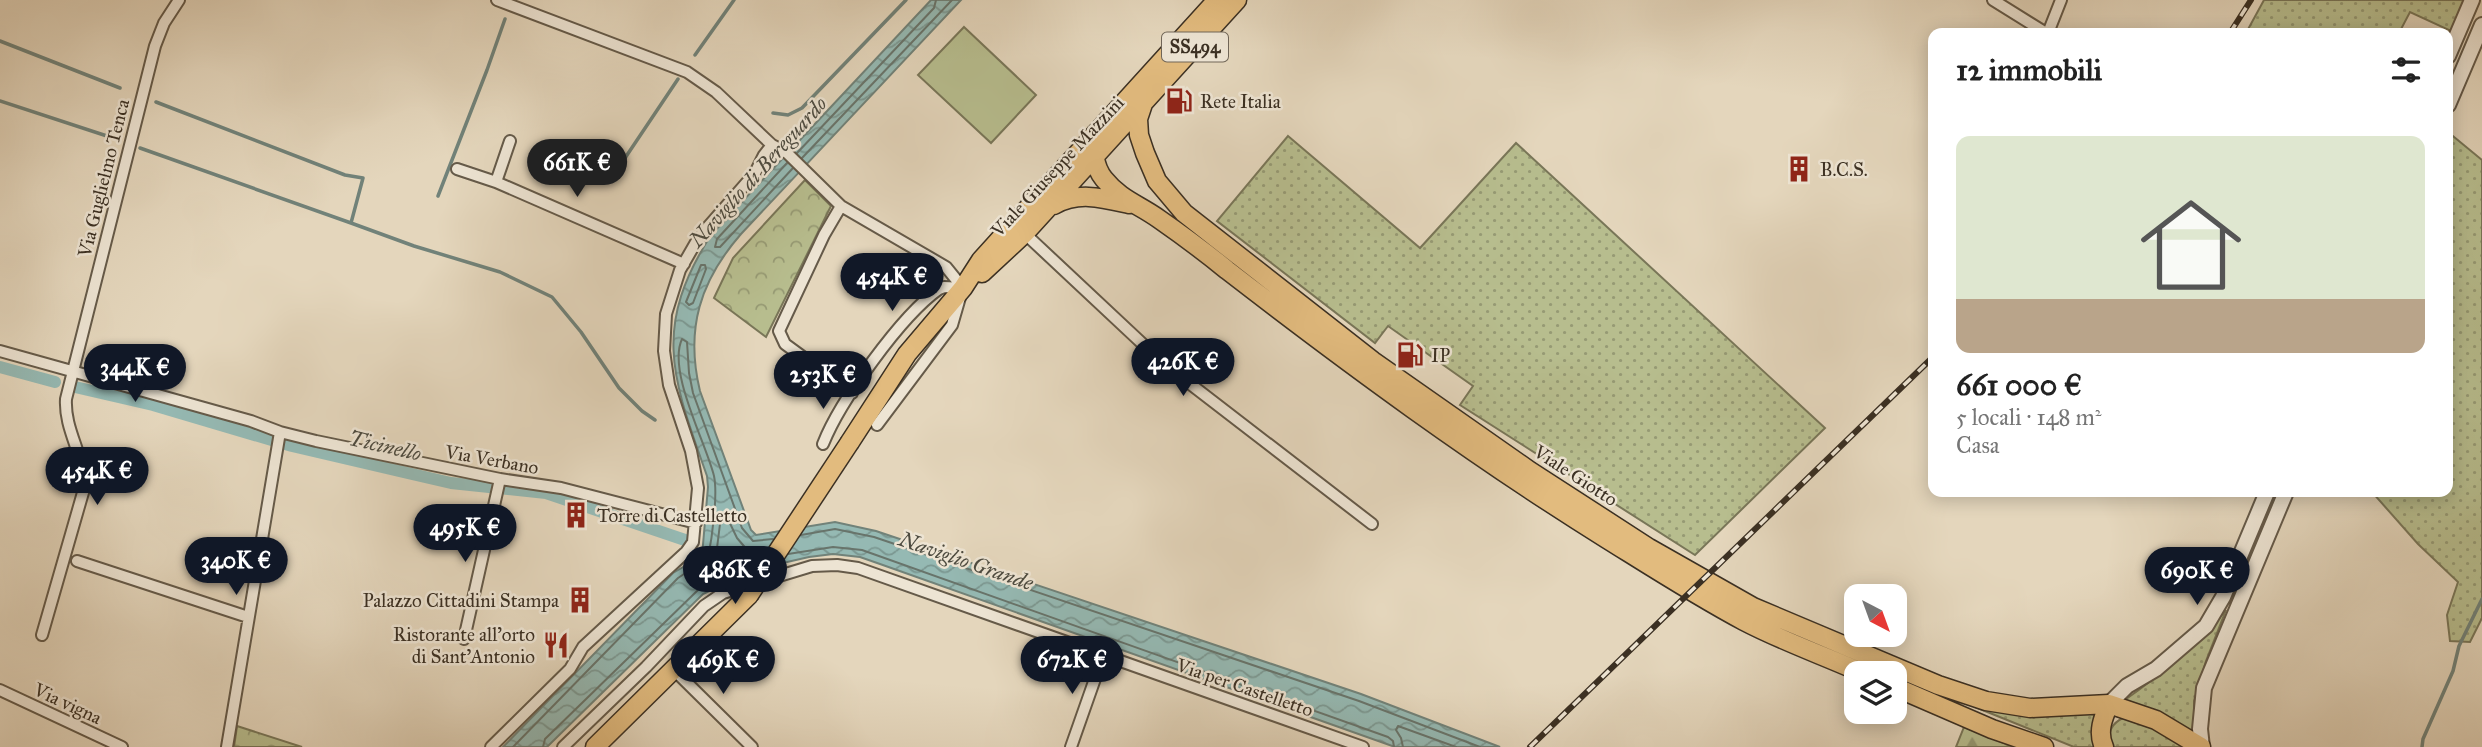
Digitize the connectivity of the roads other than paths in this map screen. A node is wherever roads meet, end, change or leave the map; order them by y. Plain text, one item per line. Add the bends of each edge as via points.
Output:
1 (179, 0) edge
2 (497, 0) edge
3 (1217, 0) edge
4 (1237, 0) edge
5 (1993, 0) edge
6 (2061, 0) edge
7 (2472, 0) edge
8 (2482, 25) edge
9 (2039, 28) edge
10 (2049, 28) edge
11 (2453, 44) edge
12 (2482, 47) edge
13 (2468, 57) junction
14 (2453, 93) edge
15 (1143, 104) junction
16 (1096, 133) junction
17 (510, 141) dead end
18 (772, 145) junction
19 (1095, 156) junction
20 (457, 169) dead end
21 (496, 182) junction
22 (1132, 204) junction
23 (841, 206) junction
24 (1045, 211) junction
25 (1020, 215) junction
26 (1024, 233) junction
27 (684, 264) junction
28 (963, 288) junction
29 (0, 351) edge
30 (73, 370) junction
31 (852, 393) junction
32 (877, 425) dead end
33 (280, 435) junction
34 (823, 444) dead end
35 (500, 482) junction
36 (2265, 497) edge
37 (2284, 497) edge
38 (696, 523) junction
39 (1372, 524) dead end
40 (77, 561) dead end
41 (248, 617) junction
42 (42, 635) dead end
43 (464, 639) dead end
44 (1103, 656) junction
45 (1844, 665) edge
46 (673, 670) junction
47 (0, 690) edge
48 (1907, 692) edge
49 (2109, 704) junction
50 (122, 747) edge
51 (227, 747) edge
52 (491, 747) edge
53 (563, 747) edge
54 (595, 747) edge
55 (751, 747) edge
56 (1071, 747) edge
57 (1363, 747) edge
58 (2044, 747) edge
59 (2104, 747) edge
60 (2201, 747) edge

1 - 30 street, Via Guglielmo Tenca via 155,46
2 - 18 street via 687,72 716,92
3 - 16 main road, Viale Giuseppe Mazzini / SS494
4 - 15 main road, Viale Giuseppe Mazzini / SS494
5 - 9 street
6 - 10 street
7 - 11 street
8 - 13 street
12 - 13 street
13 - 14 street
15 - 19 main road, Viale Giuseppe Mazzini / SS494
15 - 49 main road, Viale Giotto via 1139,135 1157,181 1184,213 1373,361 1648,548 1753,607 1938,685 1986,701 2030,708
16 - 19 main road
16 - 25 main road, Viale Giuseppe Mazzini / SS494
17 - 21 street
18 - 23 street via 787,153
18 - 27 street via 755,173 699,237
19 - 22 main road, Viale Giotto via 1100,173
19 - 24 main road, Viale Giuseppe Mazzini / SS494
20 - 21 street
21 - 27 street
22 - 24 main road, Viale Giotto via 1080,196
22 - 45 main road, Viale Giotto via 1156,217 1429,422 1525,488 1745,622
23 - 28 street via 946,267
23 - 31 street via 779,331 785,344
24 - 26 main road, Viale Giuseppe Mazzini / SS494
25 - 26 street
25 - 28 main road, Viale Giuseppe Mazzini / SS494
26 - 28 main road, Viale Giuseppe Mazzini / SS494
26 - 39 street via 1163,363
27 - 38 street via 666,314 664,351 669,385 691,451
28 - 31 street via 944,287 933,293 895,331
28 - 32 street via 952,325
28 - 46 main road, SS494, bridge via 907,354 749,595
29 - 30 street, Via Verbano
30 - 33 street, Via Verbano via 260,424
30 - 42 street, Via Guglielmo Tenca via 66,413 84,466 84,489
31 - 34 street
33 - 35 street, Via Verbano
33 - 41 street
35 - 38 street, Via Verbano via 561,488
35 - 43 street
36 - 49 street via 2206,626
37 - 60 street via 2204,688
38 - 52 street via 690,548 583,647 570,669
40 - 41 street
41 - 51 street
44 - 53 street, Via per Castelletto via 858,568 812,566 723,593 704,606
44 - 56 street
44 - 57 street, Via per Castelletto
46 - 54 main road, SS494
46 - 55 street
47 - 50 street, Via vigna
48 - 58 main road
49 - 59 main road via 2102,718
49 - 60 main road, Viale Giotto via 2156,719

